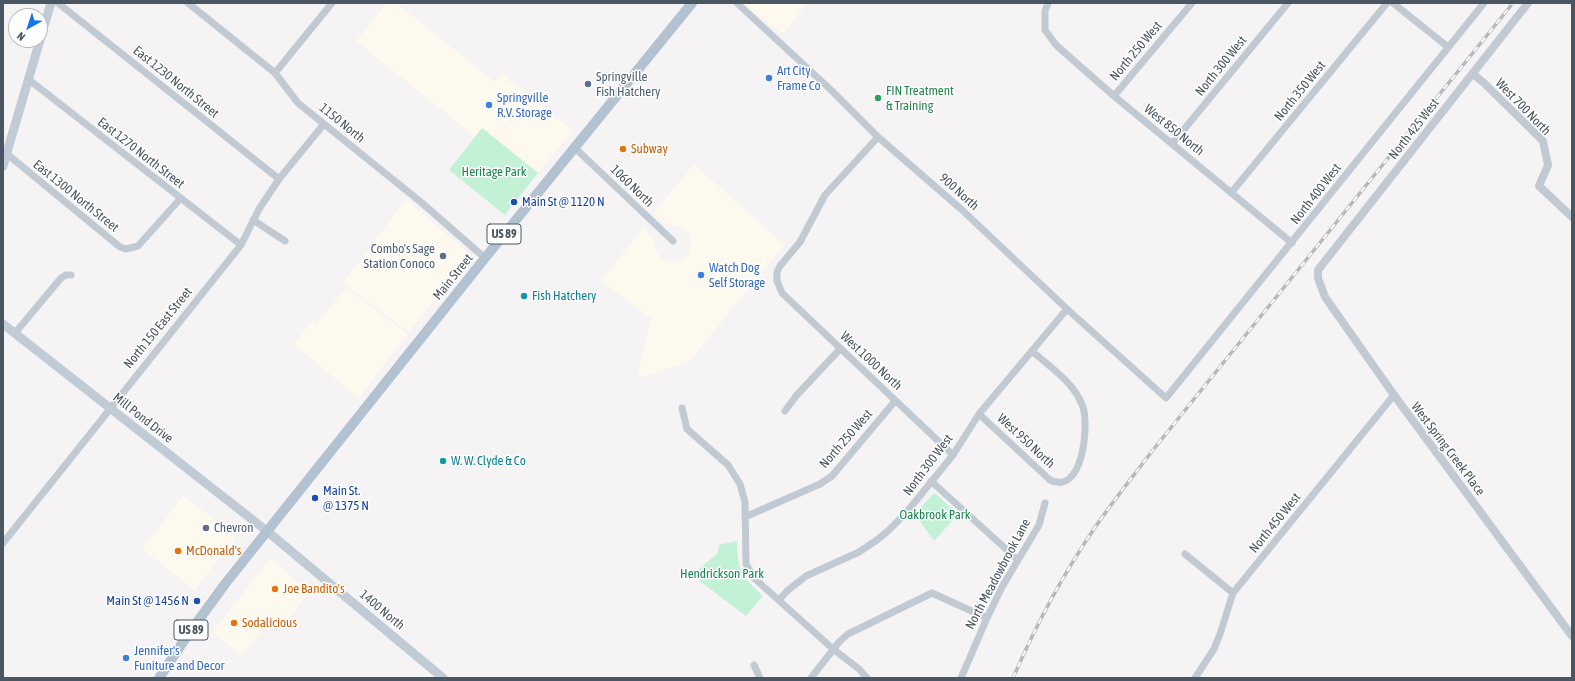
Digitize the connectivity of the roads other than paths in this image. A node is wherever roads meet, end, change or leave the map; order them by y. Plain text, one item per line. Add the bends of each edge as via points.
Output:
1 (51, 3) edge
2 (58, 3) edge
3 (188, 3) edge
4 (332, 3) edge
5 (692, 3) edge
6 (737, 3) edge
7 (1048, 3) edge
8 (1192, 3) edge
9 (1288, 3) edge
10 (1387, 3) edge
11 (1394, 3) edge
12 (1484, 3) edge
13 (1528, 3) edge
14 (48, 13) edge
15 (1448, 47) junction
16 (38, 48) edge
17 (275, 73) junction
18 (1473, 74) junction
19 (28, 79) junction
20 (1114, 96) junction
21 (324, 124) junction
22 (878, 137) junction
23 (1172, 144) junction
24 (575, 148) junction
25 (7, 154) junction
26 (3, 166) edge
27 (279, 179) junction
28 (1232, 193) junction
29 (180, 198) junction
30 (1572, 217) edge
31 (253, 220) junction
32 (285, 241) dead end
33 (673, 241) dead end
34 (1292, 243) junction
35 (241, 244) junction
36 (484, 258) junction
37 (1318, 270) joint
38 (71, 275) dead end
39 (1067, 309) junction
40 (3, 324) edge
41 (14, 333) junction
42 (840, 349) junction
43 (1032, 351) junction
44 (1394, 395) junction
45 (1166, 398) joint
46 (895, 401) junction
47 (109, 408) junction
48 (682, 408) dead end
49 (785, 411) dead end
50 (979, 414) junction
51 (953, 455) junction
52 (931, 481) junction
53 (1045, 503) dead end
54 (745, 517) junction
55 (268, 532) junction
56 (3, 543) edge
57 (1185, 554) dead end
58 (1018, 560) junction
59 (1233, 594) junction
60 (778, 600) junction
61 (987, 618) junction
62 (1572, 636) edge
63 (834, 649) junction
64 (754, 665) dead end
65 (159, 678) edge
66 (443, 678) edge
67 (760, 678) edge
68 (811, 678) edge
69 (867, 678) edge
70 (960, 678) edge
71 (1195, 678) edge

1 - 14 main road
2 - 27 street, East 1230 North Street
3 - 17 street, 1150 North
4 - 17 street
5 - 24 main road, Main Street / US 89
6 - 22 street, 900 North
7 - 20 street, West 850 North via 1045,11 1045,30 1056,45
8 - 20 street, North 250 West
9 - 23 street, North 300 West
10 - 28 street, North 350 West
11 - 15 street
12 - 15 street, North 400 West
13 - 18 street, North 425 West
15 - 34 street, North 400 West
16 - 19 main road
17 - 21 street, 1150 North via 298,103
18 - 30 street, West 700 North via 1543,141 1548,165 1539,186
18 - 37 street, North 425 West
19 - 25 main road
19 - 29 street, East 1270 North Street
20 - 23 street, West 850 North
21 - 27 street, North 150 East Street
21 - 36 street, 1150 North via 422,203
22 - 39 street, 900 North via 961,209
22 - 42 street, West 1000 North via 821,200 800,242 777,272 777,281 782,293
23 - 28 street, West 850 North
24 - 33 street, 1060 North
24 - 36 main road, Main Street / US 89
25 - 26 main road
25 - 29 street, East 1300 North Street via 120,247 126,249 134,248 143,242
27 - 31 street, North 150 East Street
28 - 34 street, West 850 North
29 - 35 street, East 1270 North Street
31 - 32 street
31 - 35 street, North 150 East Street
34 - 45 street, North 400 West
35 - 47 street, North 150 East Street
36 - 55 main road, Main Street / US 89
37 - 44 street, West Spring Creek Place via 1318,278 1325,297
38 - 41 street via 61,278
39 - 43 street, North 300 West
39 - 45 street, 900 North
40 - 41 main road, Mill Pond Drive
41 - 47 main road, Mill Pond Drive
42 - 46 street, West 1000 North
42 - 49 street
43 - 50 street, North 300 West
43 - 50 street, West 950 North via 1066,380 1083,407 1085,422 1082,453 1071,477 1059,482 1050,480
44 - 59 street, North 450 West
44 - 62 street, West Spring Creek Place
46 - 51 street, West 1000 North
46 - 54 street, North 250 West via 832,476 820,484
47 - 55 main road, Mill Pond Drive
47 - 56 street, North 150 East Street
48 - 54 street via 687,429 728,465 740,484 745,502
50 - 51 street, North 300 West
51 - 52 street, North 300 West
52 - 58 street
52 - 60 street, North 300 West via 906,514 877,540 859,552 806,576
53 - 58 street, North Meadowbrook Lane via 1039,525
54 - 60 street via 746,564 754,578
55 - 65 main road, US 89 via 187,636
55 - 66 main road, 1400 North
57 - 59 street
58 - 61 street, North Meadowbrook Lane
59 - 71 street, North 450 West via 1214,649
60 - 63 street
61 - 63 street via 932,593 848,634
61 - 70 street, North Meadowbrook Lane
63 - 68 street
63 - 69 street
64 - 67 street

